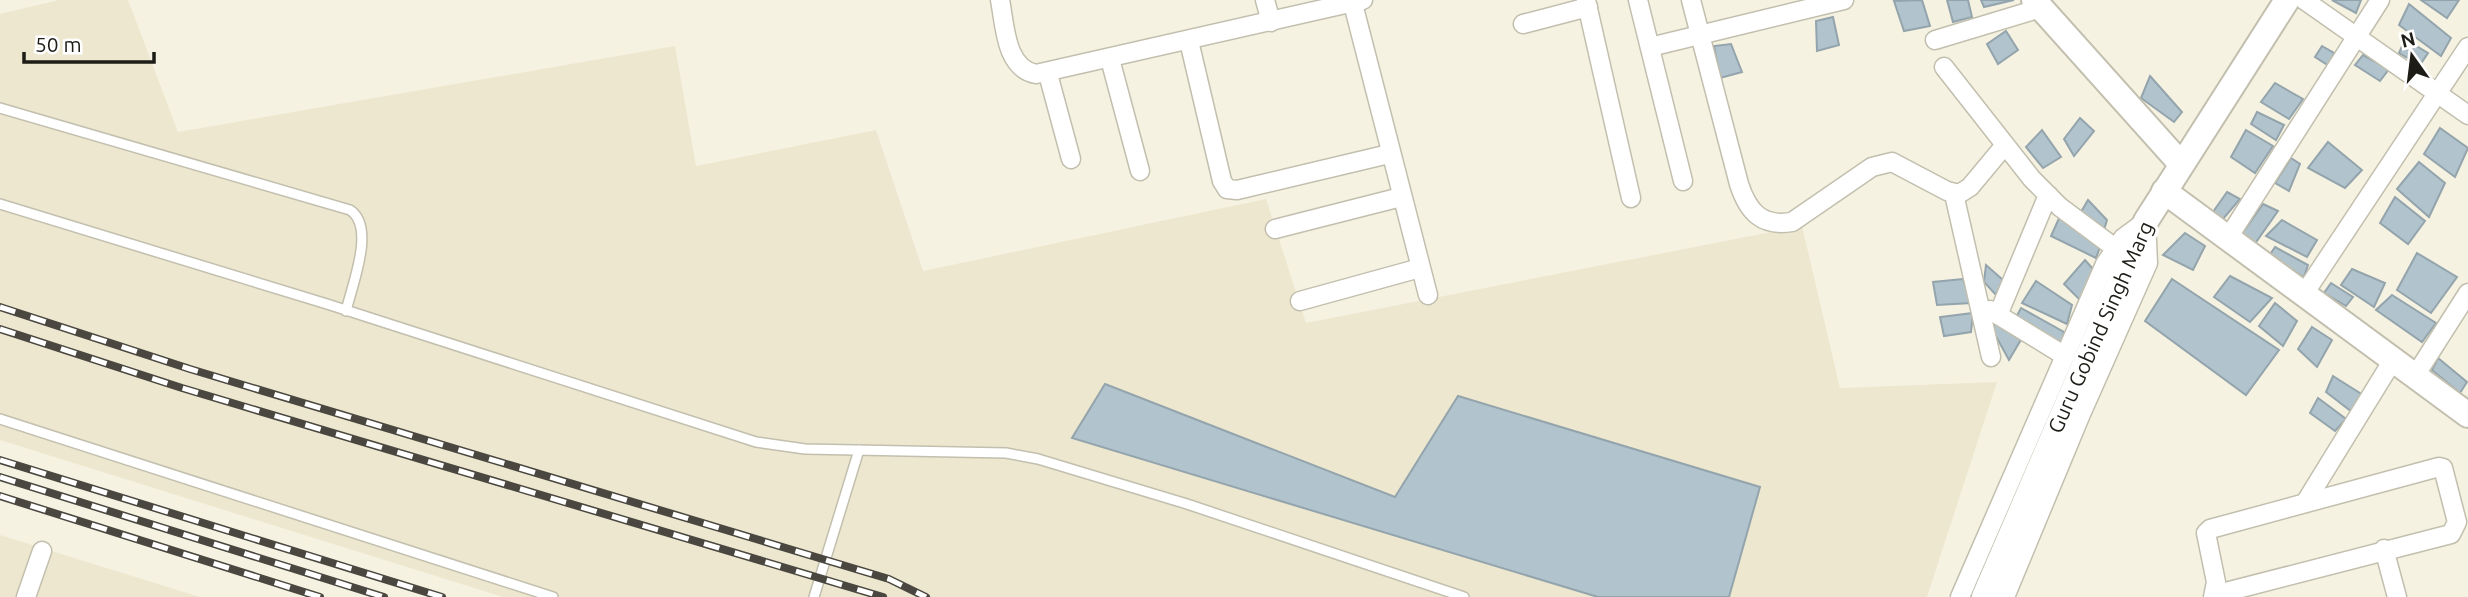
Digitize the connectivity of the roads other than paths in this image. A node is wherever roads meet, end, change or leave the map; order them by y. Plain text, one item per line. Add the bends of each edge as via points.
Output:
1 (1000, 0) edge
2 (1265, 0) edge
3 (1638, 0) edge
4 (1691, 0) edge
5 (1844, 0) edge
6 (2287, 0) edge
7 (2304, 0) edge
8 (2380, 0) edge
9 (1356, 1) edge
10 (1587, 4) edge
11 (2037, 4) edge
12 (1270, 22) junction
13 (1523, 24) dead end
14 (1700, 35) junction
15 (2358, 37) junction
16 (1935, 40) dead end
17 (1189, 41) junction
18 (1650, 47) junction
19 (2468, 47) edge
20 (1110, 59) junction
21 (1944, 66) dead end
22 (1048, 74) junction
23 (2438, 94) junction
24 (0, 108) edge
25 (2468, 114) edge
26 (2005, 145) junction
27 (1389, 154) junction
28 (1071, 159) dead end
29 (2181, 164) junction
30 (1140, 171) dead end
31 (1683, 181) dead end
32 (2164, 191) junction
33 (1954, 194) junction
34 (2048, 195) junction
35 (1401, 197) junction
36 (1631, 198) dead end
37 (0, 204) edge
38 (2146, 221) junction
39 (1275, 229) dead end
40 (2228, 238) junction
41 (2121, 253) junction
42 (1420, 268) junction
43 (2468, 293) edge
44 (2304, 294) junction
45 (1428, 295) dead end
46 (1300, 300) dead end
47 (1979, 303) junction
48 (346, 311) junction
49 (1998, 315) junction
50 (2065, 356) junction
51 (1991, 357) dead end
52 (2393, 360) junction
53 (2416, 376) junction
54 (2468, 415) edge
55 (0, 419) edge
56 (859, 450) junction
57 (2305, 503) junction
58 (2384, 549) junction
59 (42, 551) dead end
60 (2214, 596) edge
61 (26, 597) edge
62 (553, 597) edge
63 (814, 597) edge
64 (1464, 597) edge
65 (1960, 597) edge
66 (1984, 597) edge
67 (2005, 597) edge
68 (2397, 597) edge

1 - 22 street via 1014,59 1028,73
2 - 12 street
3 - 18 street
4 - 14 street
5 - 14 street
6 - 29 street, Guru Gobind Singh Marg
7 - 15 street
8 - 15 street
9 - 12 street
9 - 27 street
10 - 13 street
10 - 36 street
11 - 16 street
11 - 29 street
12 - 17 street
14 - 18 street
14 - 33 street via 1743,196 1762,220 1780,224 1803,217 1882,163 1901,165
15 - 23 street
15 - 40 street
17 - 20 street
17 - 27 street via 1227,189
18 - 31 street
19 - 23 street
20 - 22 street
20 - 30 street
21 - 26 street
22 - 28 street
23 - 25 street
23 - 44 street
24 - 48 lane via 350,210 362,223 364,236
26 - 33 street via 1970,187
26 - 34 street
27 - 35 street
29 - 32 street, Guru Gobind Singh Marg
32 - 38 street, Guru Gobind Singh Marg
32 - 40 street
33 - 47 street
34 - 41 street
34 - 49 street
35 - 39 street
35 - 42 street
37 - 48 lane
38 - 41 street, Guru Gobind Singh Marg
38 - 67 street via 2148,263
40 - 44 street
41 - 50 street
41 - 66 street, Guru Gobind Singh Marg
42 - 45 street
42 - 46 street
43 - 53 street
44 - 52 street
47 - 49 street
47 - 51 street
48 - 56 lane via 756,442
49 - 50 street
50 - 65 street
52 - 53 street
52 - 57 street
53 - 54 street
55 - 62 lane
56 - 63 lane
56 - 64 lane via 1006,453 1038,459 1187,503
57 - 58 street via 2441,467 2455,531
57 - 60 street via 2206,533 2216,582
58 - 60 street
58 - 68 street
59 - 61 street

